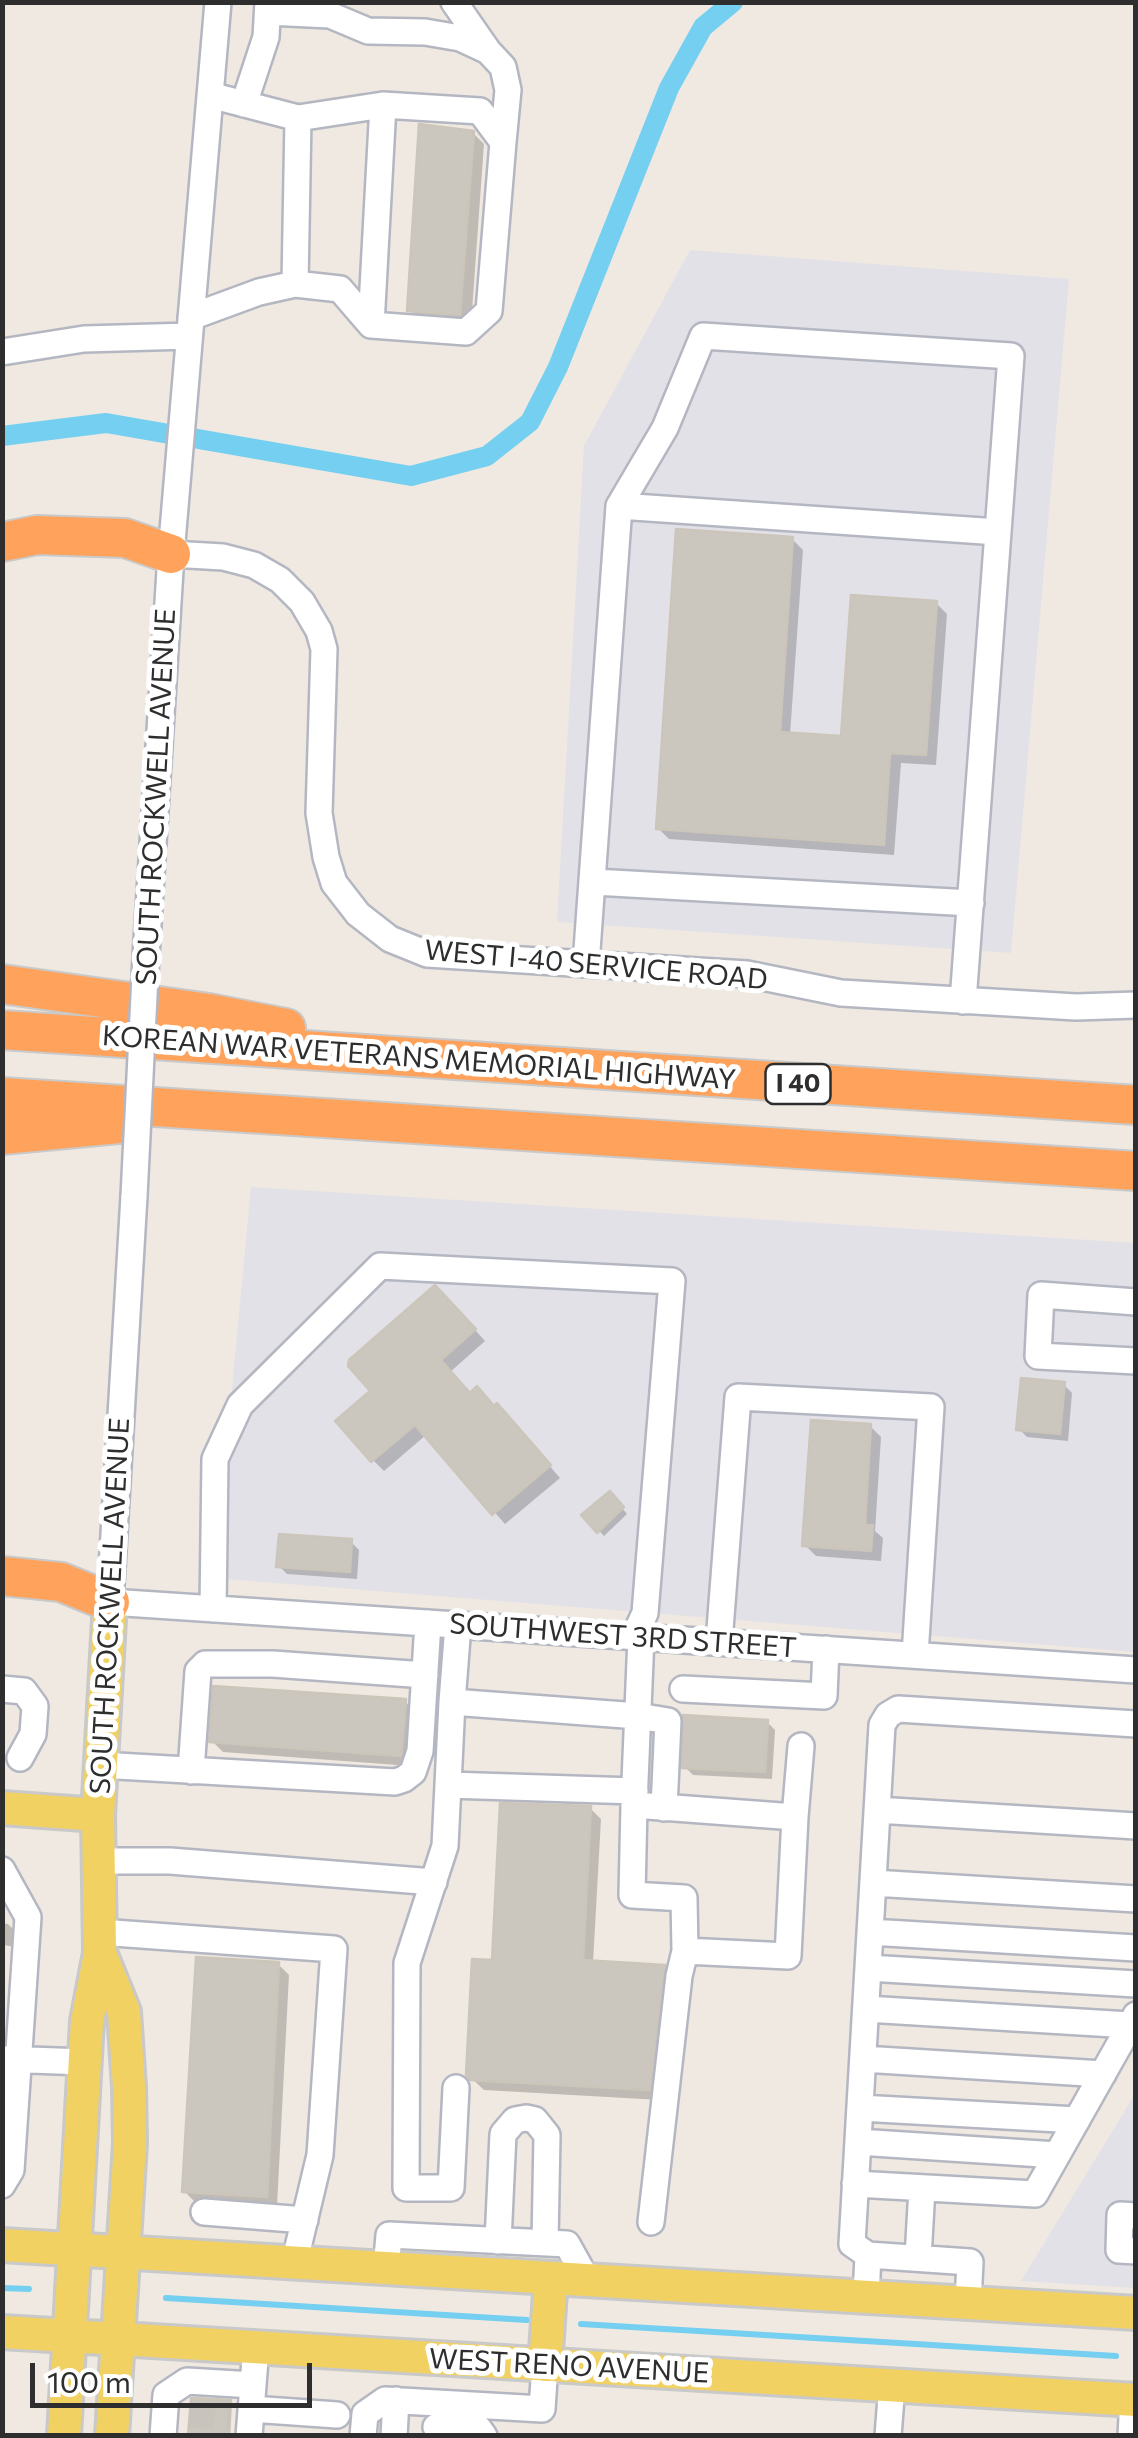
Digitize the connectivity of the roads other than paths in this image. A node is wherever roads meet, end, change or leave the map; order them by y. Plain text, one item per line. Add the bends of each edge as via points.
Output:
1 (218, 2) edge
2 (454, 2) edge
3 (268, 7) edge
4 (488, 50) junction
5 (210, 95) junction
6 (244, 104) junction
7 (383, 104) junction
8 (298, 118) junction
9 (503, 142) junction
10 (295, 284) junction
11 (372, 325) junction
12 (190, 326) junction
13 (2, 352) edge
14 (619, 506) junction
15 (998, 532) junction
16 (2, 542) edge
17 (170, 554) junction
18 (2, 566) edge
19 (594, 882) junction
20 (971, 903) junction
21 (586, 964) junction
22 (2, 984) edge
23 (963, 1000) junction
24 (1136, 1006) edge
25 (2, 1030) edge
26 (460, 1062) junction
27 (2, 1097) edge
28 (1136, 1105) edge
29 (241, 1113) junction
30 (2, 1135) edge
31 (1136, 1171) edge
32 (1136, 1302) edge
33 (1136, 1361) edge
34 (2, 1576) edge
35 (2, 1602) edge
36 (110, 1602) junction
37 (213, 1609) junction
38 (428, 1623) junction
39 (458, 1625) junction
40 (637, 1637) junction
41 (719, 1642) junction
42 (826, 1650) junction
43 (915, 1656) junction
44 (1136, 1670) edge
45 (425, 1675) junction
46 (684, 1688) dead end
47 (2, 1689) edge
48 (452, 1702) junction
49 (638, 1716) junction
50 (1136, 1724) edge
51 (801, 1746) dead end
52 (20, 1758) dead end
53 (100, 1766) junction
54 (191, 1770) junction
55 (448, 1785) junction
56 (635, 1798) junction
57 (2, 1808) edge
58 (664, 1808) junction
59 (877, 1810) junction
60 (98, 1815) junction
61 (795, 1817) junction
62 (1136, 1826) edge
63 (99, 1861) junction
64 (2, 1870) edge
65 (434, 1882) junction
66 (873, 1883) junction
67 (1136, 1899) edge
68 (870, 1932) junction
69 (100, 1943) junction
70 (1136, 1948) edge
71 (684, 1952) junction
72 (868, 1968) junction
73 (1136, 1984) edge
74 (866, 2009) junction
75 (12, 2016) edge
76 (1133, 2020) edge
77 (10, 2059) edge
78 (862, 2059) junction
79 (84, 2062) junction
80 (1103, 2074) junction
81 (456, 2088) dead end
82 (860, 2108) junction
83 (1077, 2120) junction
84 (858, 2142) junction
85 (1057, 2155) junction
86 (855, 2184) junction
87 (2, 2186) edge
88 (922, 2188) junction
89 (204, 2212) dead end
90 (1136, 2216) edge
91 (305, 2220) junction
92 (650, 2222) dead end
93 (498, 2240) junction
94 (545, 2242) junction
95 (2, 2245) edge
96 (74, 2251) junction
97 (1136, 2251) edge
98 (123, 2254) junction
99 (868, 2256) junction
100 (918, 2258) junction
101 (294, 2264) junction
102 (386, 2269) junction
103 (551, 2278) junction
104 (587, 2280) junction
105 (866, 2297) junction
106 (968, 2303) junction
107 (1136, 2313) edge
108 (2, 2332) edge
109 (69, 2337) junction
110 (118, 2339) junction
111 (256, 2347) junction
112 (545, 2365) junction
113 (892, 2386) junction
114 (396, 2400) junction
115 (1136, 2400) edge
116 (247, 2413) edge
117 (1136, 2414) edge
118 (337, 2415) dead end
119 (173, 2421) edge
120 (436, 2422) edge
121 (64, 2436) edge
122 (112, 2436) edge
123 (364, 2436) edge
124 (394, 2436) edge
125 (484, 2436) edge
126 (888, 2436) edge
127 (1131, 2436) edge

1 - 5 street, SOUTH ROCKWELL AVENUE
2 - 4 street
3 - 4 street via 330,15 368,31 460,38
3 - 6 street via 266,38
4 - 9 street via 508,90
5 - 6 street
5 - 12 street, SOUTH ROCKWELL AVENUE
6 - 8 street
7 - 8 street
7 - 9 street via 480,111
7 - 11 street
8 - 10 street
9 - 11 street via 489,311 466,332
10 - 11 street via 340,290
10 - 12 street via 258,292
12 - 13 street
12 - 17 street, SOUTH ROCKWELL AVENUE
14 - 15 street
14 - 15 street via 665,428 703,336 1011,356
14 - 19 street
15 - 20 street
16 - 17 highway via 125,538
17 - 18 highway via 38,557
17 - 21 street, WEST I-40 SERVICE ROAD via 254,565 302,602 319,631 319,813 334,883 358,914 390,939 427,954
17 - 36 street, SOUTH ROCKWELL AVENUE, bridge
19 - 20 street
19 - 21 street
20 - 23 street
21 - 23 street, WEST I-40 SERVICE ROAD
22 - 26 highway via 209,1013
23 - 24 street, WEST I-40 SERVICE ROAD
25 - 26 highway, KOREAN WAR VETERANS MEMORIAL HIGHWAY / I 40
26 - 28 highway, KOREAN WAR VETERANS MEMORIAL HIGHWAY / I 40
27 - 29 highway
29 - 30 highway
29 - 31 highway
32 - 33 street via 1041,1296 1038,1356
34 - 36 highway via 60,1582
35 - 36 highway
36 - 37 street, SOUTHWEST 3RD STREET
36 - 53 main road, SOUTH ROCKWELL AVENUE
37 - 38 street, SOUTHWEST 3RD STREET
37 - 40 street via 215,1460 240,1405 380,1266 672,1281 649,1580
38 - 39 street, SOUTHWEST 3RD STREET
38 - 45 street
39 - 40 street, SOUTHWEST 3RD STREET
39 - 48 street
40 - 41 street, SOUTHWEST 3RD STREET
40 - 49 street
41 - 42 street, SOUTHWEST 3RD STREET
41 - 43 street via 738,1396 931,1408
42 - 43 street, SOUTHWEST 3RD STREET
42 - 46 street via 824,1696
43 - 44 street, SOUTHWEST 3RD STREET
45 - 54 street via 420,1751 404,1779
45 - 54 street via 204,1664 198,1671
47 - 52 street via 24,1691 35,1706 33,1734
48 - 49 street
48 - 55 street
49 - 56 street
49 - 58 street via 668,1721
50 - 59 street via 898,1709 882,1725
51 - 61 street
53 - 54 street
53 - 60 main road, SOUTH ROCKWELL AVENUE
55 - 56 street
55 - 65 street via 446,1846
56 - 58 street
56 - 71 street via 632,1894 684,1898
57 - 60 main road
58 - 61 street
59 - 62 street
59 - 66 street
60 - 63 main road, SOUTH ROCKWELL AVENUE
61 - 71 street via 788,1956
63 - 65 street
63 - 69 main road, SOUTH ROCKWELL AVENUE
64 - 75 street via 28,1918
65 - 81 street via 407,1963 406,2188 451,2188
66 - 67 street
66 - 68 street
68 - 70 street
68 - 72 street
69 - 79 main road
69 - 91 street via 334,1949 320,2155
69 - 98 main road via 128,2038
71 - 92 street
72 - 73 street
72 - 74 street
74 - 76 street
74 - 78 street
75 - 77 street
76 - 80 street
77 - 79 street
77 - 87 street via 11,2170
78 - 80 street
78 - 82 street
79 - 96 main road
80 - 83 street
82 - 83 street
82 - 84 street
83 - 85 street
84 - 85 street
84 - 86 street
85 - 88 street via 1035,2194
86 - 88 street
86 - 99 street via 852,2244
88 - 100 street
89 - 91 street
90 - 97 street via 1120,2214 1119,2250
91 - 101 street
93 - 94 street
93 - 94 street via 503,2134 515,2120 535,2120 547,2135
93 - 102 street via 389,2236
94 - 104 street via 566,2244
95 - 96 main road
96 - 98 main road
96 - 109 main road
98 - 101 main road
98 - 110 main road
99 - 100 street
99 - 105 street
100 - 106 street via 970,2262
101 - 102 main road
102 - 103 main road
103 - 104 main road
103 - 112 main road
104 - 105 main road
105 - 106 main road
106 - 107 main road
108 - 109 main road, WEST RENO AVENUE
109 - 110 main road, WEST RENO AVENUE
109 - 121 main road
110 - 111 main road, WEST RENO AVENUE
110 - 122 main road
111 - 112 main road, WEST RENO AVENUE
111 - 116 street
112 - 113 main road, WEST RENO AVENUE
112 - 120 street via 542,2410
113 - 115 main road, WEST RENO AVENUE
113 - 126 street
114 - 120 street
114 - 123 street via 364,2414
114 - 124 street
116 - 118 street
116 - 119 street via 187,2381 166,2395
117 - 127 street
120 - 125 street via 479,2428

